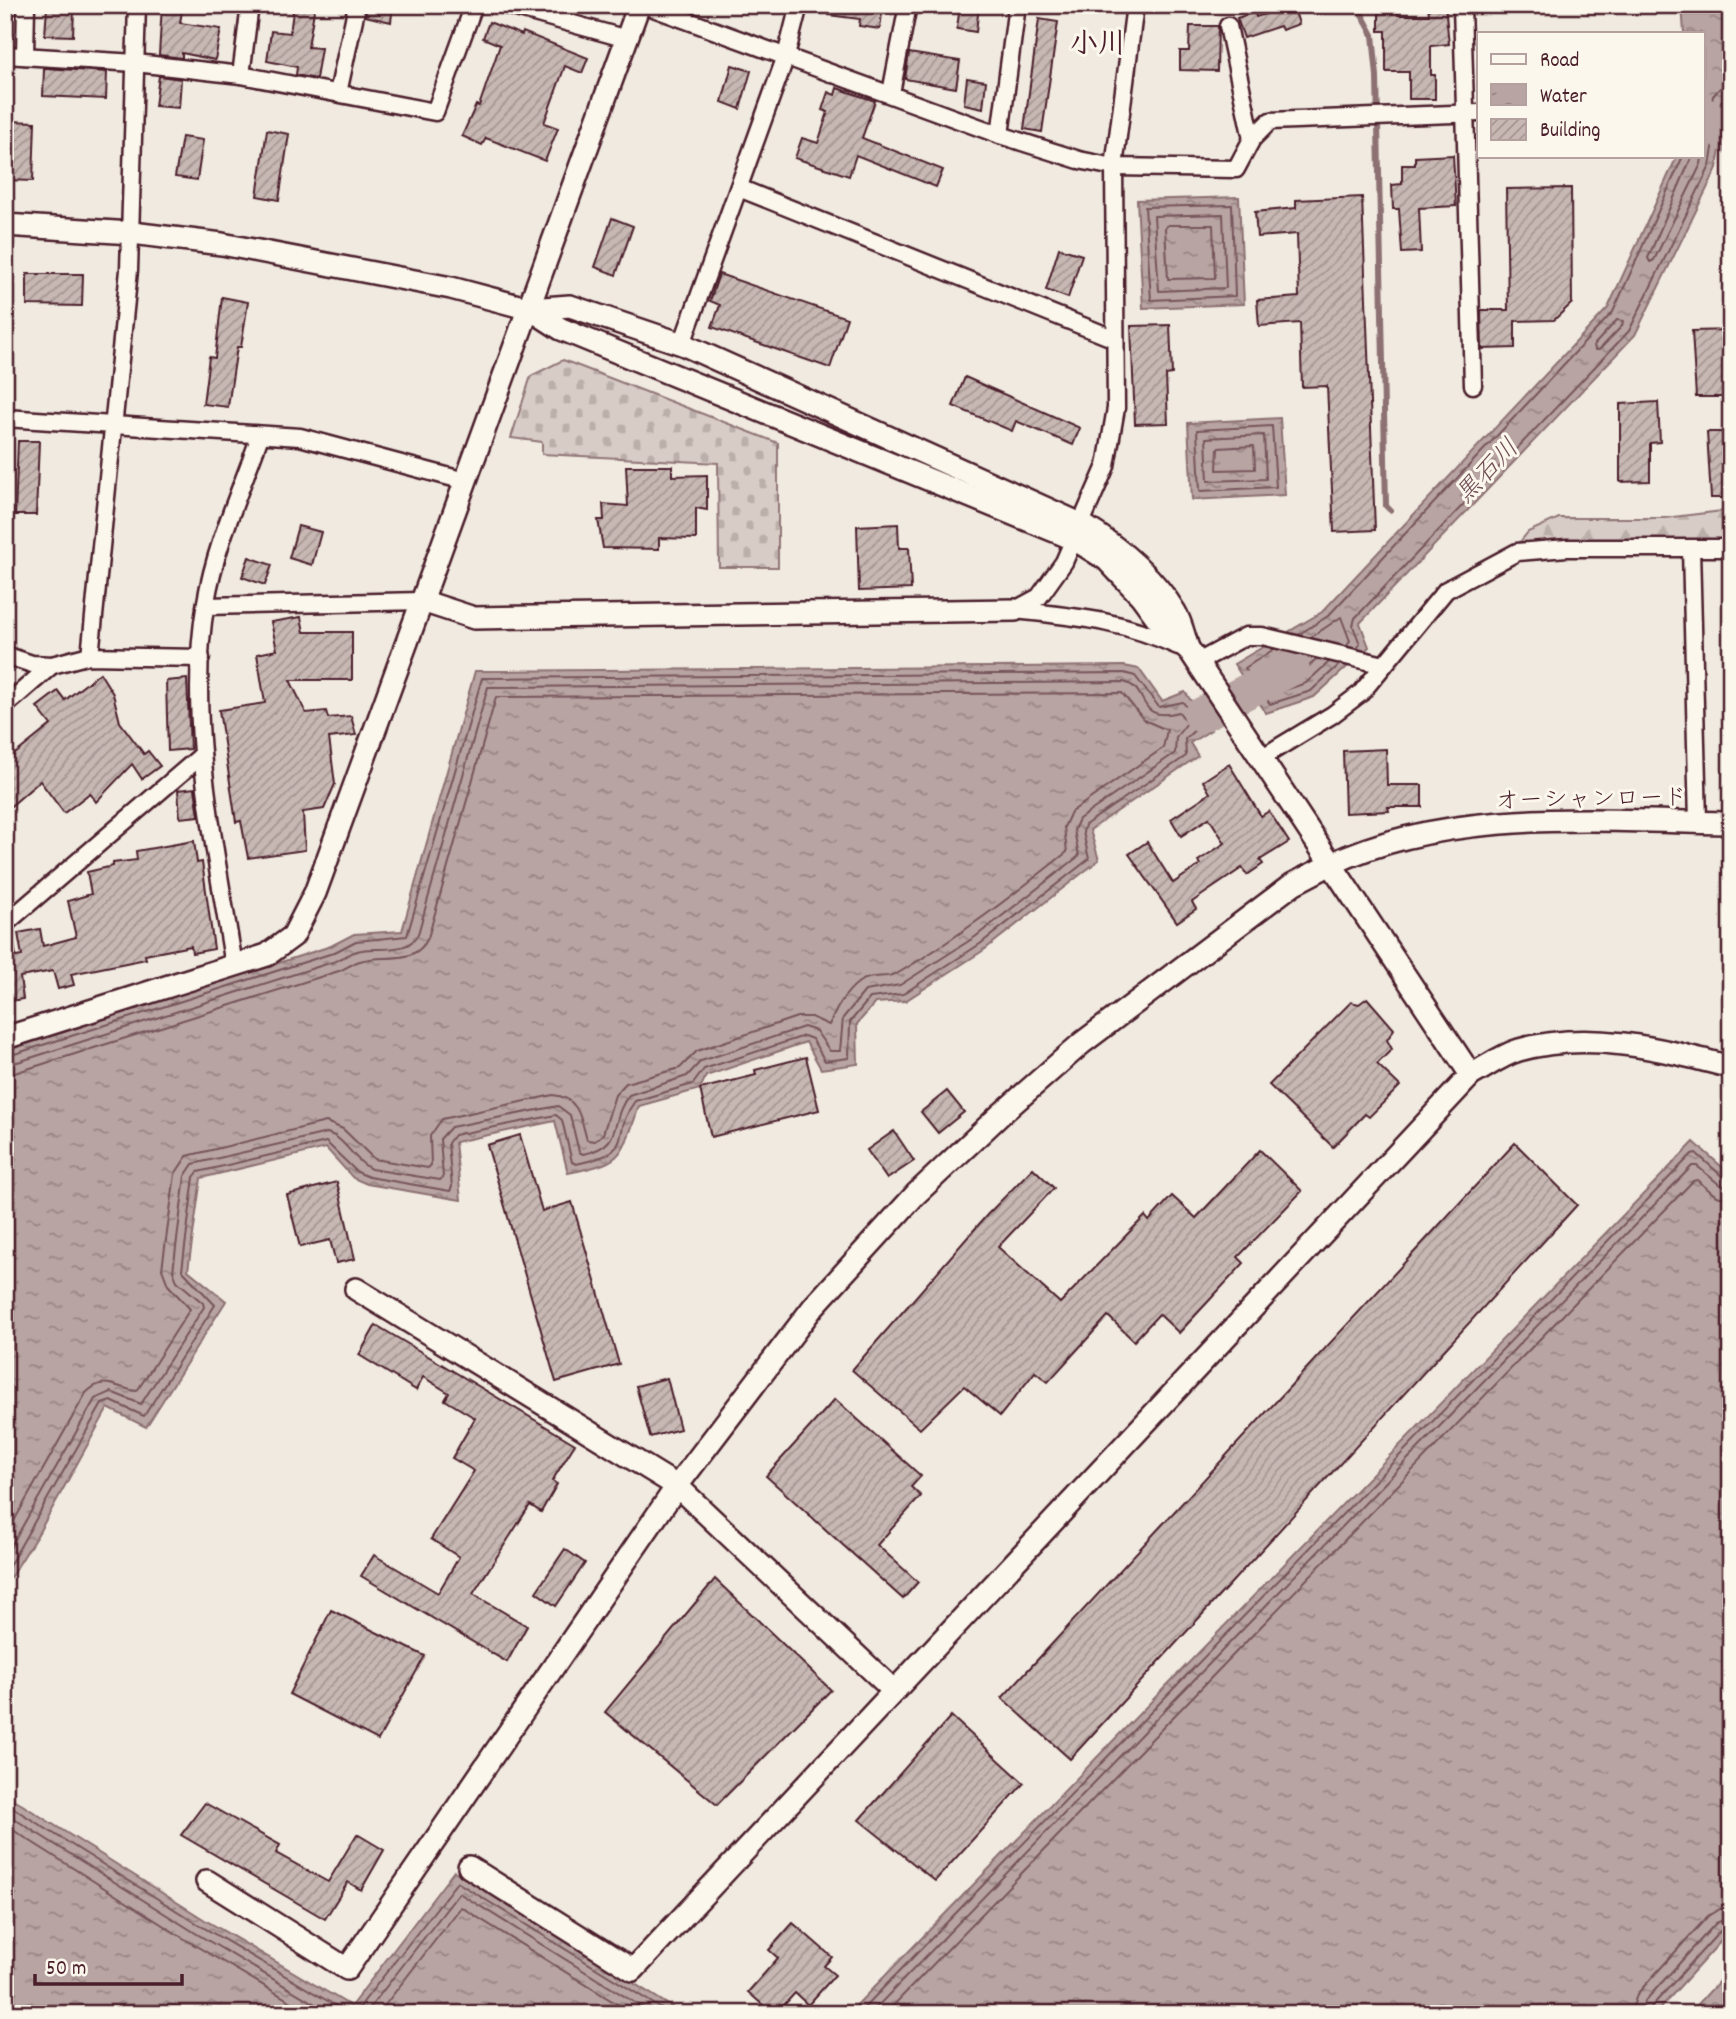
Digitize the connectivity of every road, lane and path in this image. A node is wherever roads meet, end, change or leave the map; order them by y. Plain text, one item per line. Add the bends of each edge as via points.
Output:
1 (26, 5) edge
2 (137, 5) edge
3 (250, 5) edge
4 (357, 5) edge
5 (474, 5) edge
6 (505, 5) edge
7 (639, 5) edge
8 (645, 5) edge
9 (799, 5) edge
10 (908, 5) edge
11 (1017, 5) edge
12 (1135, 5) edge
13 (1462, 5) edge
14 (1228, 26) dead end
15 (627, 39) junction
16 (5, 55) edge
17 (25, 55) junction
18 (786, 56) junction
19 (136, 63) junction
20 (241, 75) junction
21 (338, 93) junction
22 (891, 93) junction
23 (1472, 114) edge
24 (1000, 135) junction
25 (1252, 139) junction
26 (1114, 167) junction
27 (739, 188) junction
28 (5, 225) edge
29 (132, 233) junction
30 (530, 309) junction
31 (1115, 339) junction
32 (682, 344) junction
33 (1473, 385) dead end
34 (5, 418) edge
35 (114, 425) junction
36 (260, 436) junction
37 (465, 481) junction
38 (1078, 532) junction
39 (1731, 548) edge
40 (1691, 550) junction
41 (422, 601) junction
42 (205, 606) junction
43 (1015, 610) junction
44 (5, 655) edge
45 (90, 656) junction
46 (201, 658) junction
47 (1198, 662) junction
48 (52, 665) junction
49 (1384, 665) junction
50 (5, 706) edge
51 (201, 756) junction
52 (1261, 758) junction
53 (1698, 822) junction
54 (1731, 823) edge
55 (1331, 864) junction
56 (5, 925) edge
57 (234, 966) junction
58 (5, 1038) edge
59 (1731, 1067) edge
60 (1471, 1075) junction
61 (356, 1289) dead end
62 (677, 1486) junction
63 (893, 1690) junction
64 (468, 1867) dead end
65 (207, 1881) dead end

1 - 17 street
2 - 19 street
3 - 20 street
4 - 21 street
5 - 21 street via 435,111
6 - 15 street
7 - 15 street
8 - 18 street
9 - 18 street
10 - 22 street
11 - 24 street
12 - 26 street
13 - 23 street
14 - 25 street
15 - 30 street
16 - 17 street
17 - 19 street
18 - 22 street
18 - 27 street
19 - 20 street
19 - 29 street
20 - 21 street
22 - 24 street
23 - 25 street via 1270,121
23 - 33 street
24 - 26 street
25 - 26 street via 1236,169
26 - 31 street
27 - 31 street
27 - 32 street
28 - 29 street
29 - 30 street via 271,253 451,288
29 - 35 street
30 - 32 street via 570,306
30 - 37 street
30 - 38 street via 561,330
31 - 38 street via 1116,408 1107,466
32 - 38 street
34 - 35 street
35 - 36 street
35 - 45 street
36 - 37 street via 300,437
36 - 42 street via 209,582
37 - 41 street
38 - 43 street via 1039,597
38 - 47 street via 1112,543 1138,567 1175,612
39 - 40 street
40 - 49 street via 1517,552 1446,590
40 - 53 street
41 - 42 street
41 - 43 street via 474,618
41 - 57 street via 301,924 283,946
42 - 46 street
43 - 47 street via 1105,620 1149,632
44 - 48 street
45 - 46 street
45 - 48 street
46 - 51 street
47 - 49 street via 1245,636 1262,636
47 - 52 street
48 - 50 street
49 - 52 street via 1361,693 1332,715
51 - 56 street
51 - 57 street
52 - 55 street
53 - 54 street, オーシャンロード
53 - 55 street, オーシャンロード via 1536,820 1465,828 1366,847
55 - 60 street
55 - 62 street, オーシャンロード via 1293,884 1093,1035 916,1194 814,1306
57 - 58 street
59 - 60 street via 1602,1040 1517,1051
60 - 63 street
61 - 62 street
62 - 63 street
62 - 65 street, オーシャンロード via 347,1969
63 - 64 street via 633,1970

